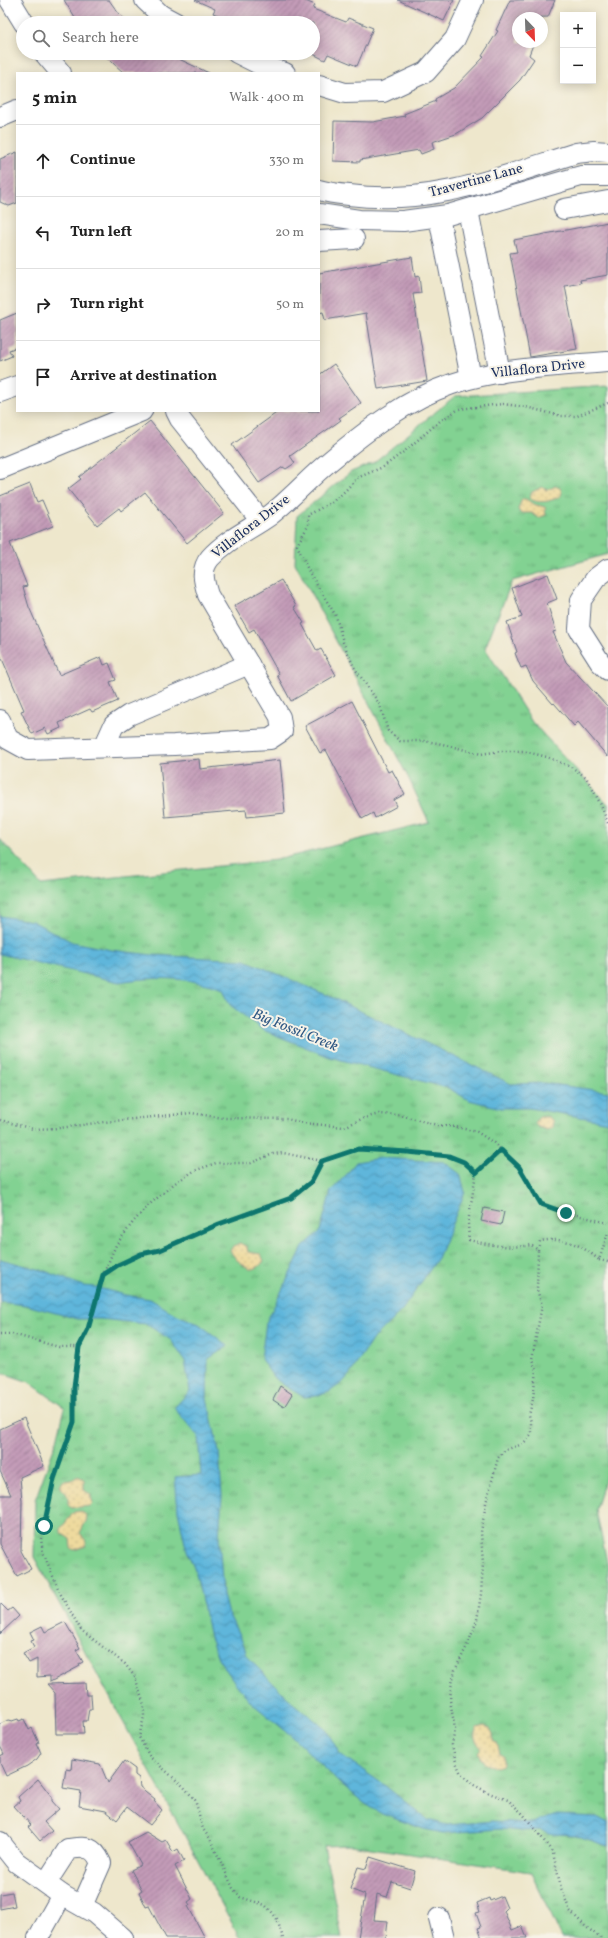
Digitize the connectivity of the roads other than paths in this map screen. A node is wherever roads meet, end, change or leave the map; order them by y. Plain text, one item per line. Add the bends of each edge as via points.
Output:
1 (10, 0) edge
2 (145, 0) edge
3 (473, 0) edge
4 (20, 16) edge
5 (161, 16) edge
6 (50, 60) edge
7 (251, 60) edge
8 (60, 72) edge
9 (282, 72) edge
10 (320, 84) edge
11 (16, 110) edge
12 (0, 117) edge
13 (608, 152) edge
14 (608, 176) edge
15 (320, 190) edge
16 (608, 201) edge
17 (468, 210) junction
18 (564, 210) dead end
19 (320, 214) edge
20 (439, 217) junction
21 (354, 239) dead end
22 (320, 241) edge
23 (494, 345) junction
24 (466, 349) junction
25 (608, 362) edge
26 (500, 373) junction
27 (472, 378) junction
28 (16, 386) edge
29 (0, 392) edge
30 (140, 412) edge
31 (176, 412) edge
32 (0, 469) edge
33 (261, 521) junction
34 (608, 569) edge
35 (249, 664) junction
36 (608, 670) edge
37 (0, 720) edge
38 (104, 747) junction
39 (0, 1842) edge
40 (46, 1883) junction
41 (62, 1894) junction
42 (82, 1906) junction
43 (439, 1918) dead end
44 (38, 1938) edge
45 (124, 1938) edge
46 (444, 1938) edge

1 - 4 street
2 - 5 street
3 - 10 street via 455,39 426,72 384,92 345,93
6 - 8 street
7 - 9 street
11 - 12 street
13 - 15 street, Travertine Lane via 576,153 444,193 402,198 360,196
14 - 17 street, Travertine Lane via 581,176
16 - 18 street
17 - 20 street, Travertine Lane
17 - 23 street
19 - 20 street, Travertine Lane via 359,220 403,222
20 - 24 street
21 - 22 street
23 - 24 street
23 - 26 street
24 - 27 street
25 - 26 street, Villaflora Drive
26 - 27 street, Villaflora Drive
27 - 33 street, Villaflora Drive via 420,396 388,417 330,461
28 - 29 street
30 - 32 street
31 - 33 street
33 - 35 street, Villaflora Drive via 230,541 209,559 202,578 208,595
34 - 36 street via 596,578 581,600 579,629
35 - 38 street via 128,715 114,725
35 - 38 street, Villaflora Drive via 280,717 282,731 270,739
37 - 38 street, Villaflora Drive via 8,739 28,750
39 - 40 street via 16,1862
40 - 41 street
40 - 42 street via 68,1849 86,1847 96,1852 101,1863
41 - 42 street
41 - 44 street
42 - 45 street
43 - 46 street

